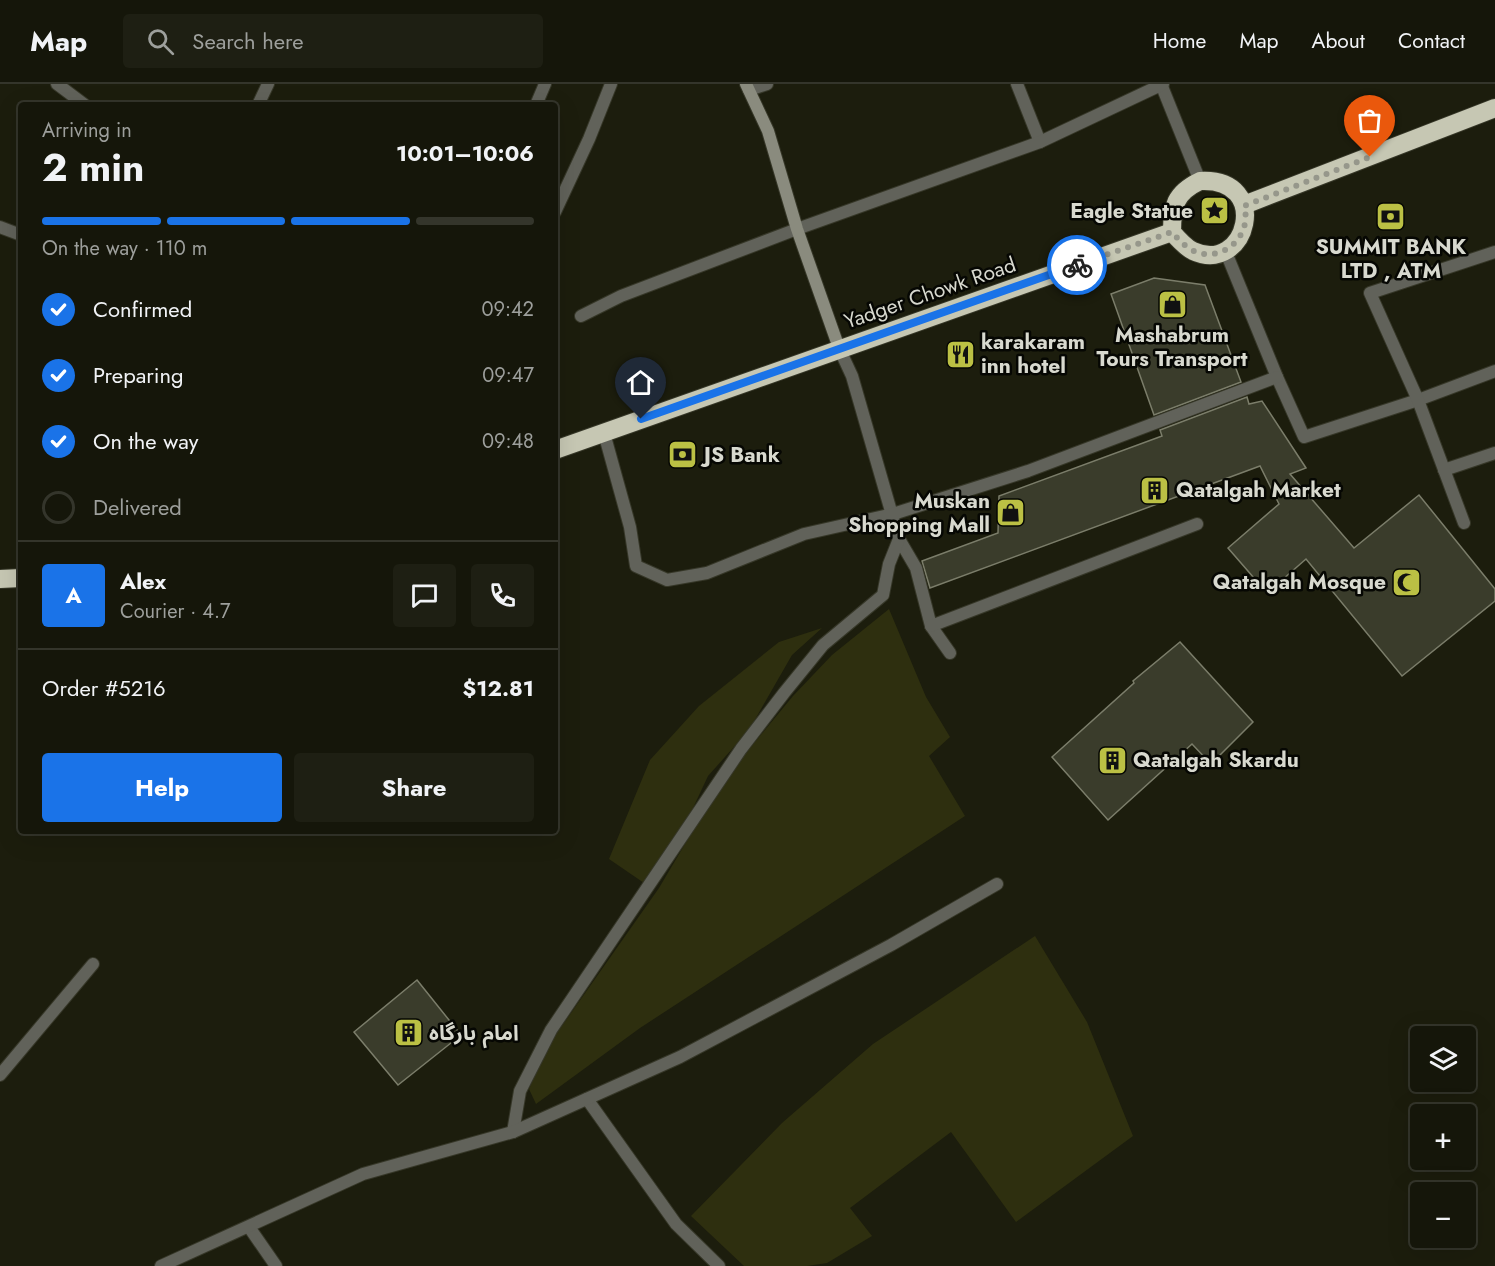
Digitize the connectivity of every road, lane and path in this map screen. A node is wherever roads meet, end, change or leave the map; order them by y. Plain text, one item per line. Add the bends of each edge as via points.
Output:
1 (57, 84) edge
2 (268, 84) edge
3 (545, 84) edge
4 (611, 84) edge
5 (766, 84) edge
6 (1017, 84) edge
7 (1162, 84) edge
8 (748, 87) edge
9 (81, 102) edge
10 (259, 102) edge
11 (537, 102) edge
12 (1495, 108) edge
13 (1040, 142) junction
14 (1200, 181) junction
15 (558, 206) edge
16 (1244, 206) junction
17 (0, 227) edge
18 (797, 229) junction
19 (1172, 232) junction
20 (18, 234) edge
21 (1225, 250) junction
22 (1495, 252) edge
23 (580, 316) dead end
24 (838, 348) junction
25 (1495, 371) edge
26 (1277, 377) junction
27 (1418, 400) junction
28 (604, 433) junction
29 (558, 449) edge
30 (1495, 453) edge
31 (1444, 470) junction
32 (893, 514) junction
33 (1197, 524) dead end
34 (1464, 524) dead end
35 (899, 539) junction
36 (18, 578) edge
37 (0, 579) edge
38 (931, 626) junction
39 (950, 653) dead end
40 (997, 884) dead end
41 (93, 963) dead end
42 (0, 1076) edge
43 (587, 1099) junction
44 (513, 1132) junction
45 (249, 1227) junction
46 (161, 1266) edge
47 (276, 1266) edge
48 (719, 1266) edge

1 - 9 street
2 - 10 street
3 - 11 street
4 - 15 street
5 - 8 street
6 - 13 street
7 - 13 street
7 - 14 street
8 - 18 street via 768,131
12 - 16 highway
13 - 18 street
14 - 16 highway via 1224,183 1235,190
14 - 19 highway via 1179,195
16 - 21 highway via 1246,224 1241,237
17 - 20 street
18 - 23 street via 621,296
18 - 24 street
19 - 21 highway via 1192,251 1206,254
19 - 24 highway, Yadger Chowk Road
21 - 26 street
22 - 27 street via 1370,293
24 - 28 highway, Yadger Chowk Road
24 - 32 street via 852,376
25 - 27 street
26 - 27 street via 1304,437
26 - 32 street via 1039,467
27 - 31 street
28 - 29 highway, Yadger Chowk Road
28 - 32 street via 630,527 636,566 667,580 707,573 804,534
30 - 31 street
31 - 34 street
32 - 35 street
33 - 38 street
35 - 38 street via 916,568
35 - 44 street via 883,595 823,645 769,712 551,1030 520,1091
36 - 37 highway
38 - 39 street
40 - 43 street via 680,1057
41 - 42 street
43 - 44 street
43 - 48 street via 676,1224
44 - 45 street via 363,1174
45 - 46 street
45 - 47 street

